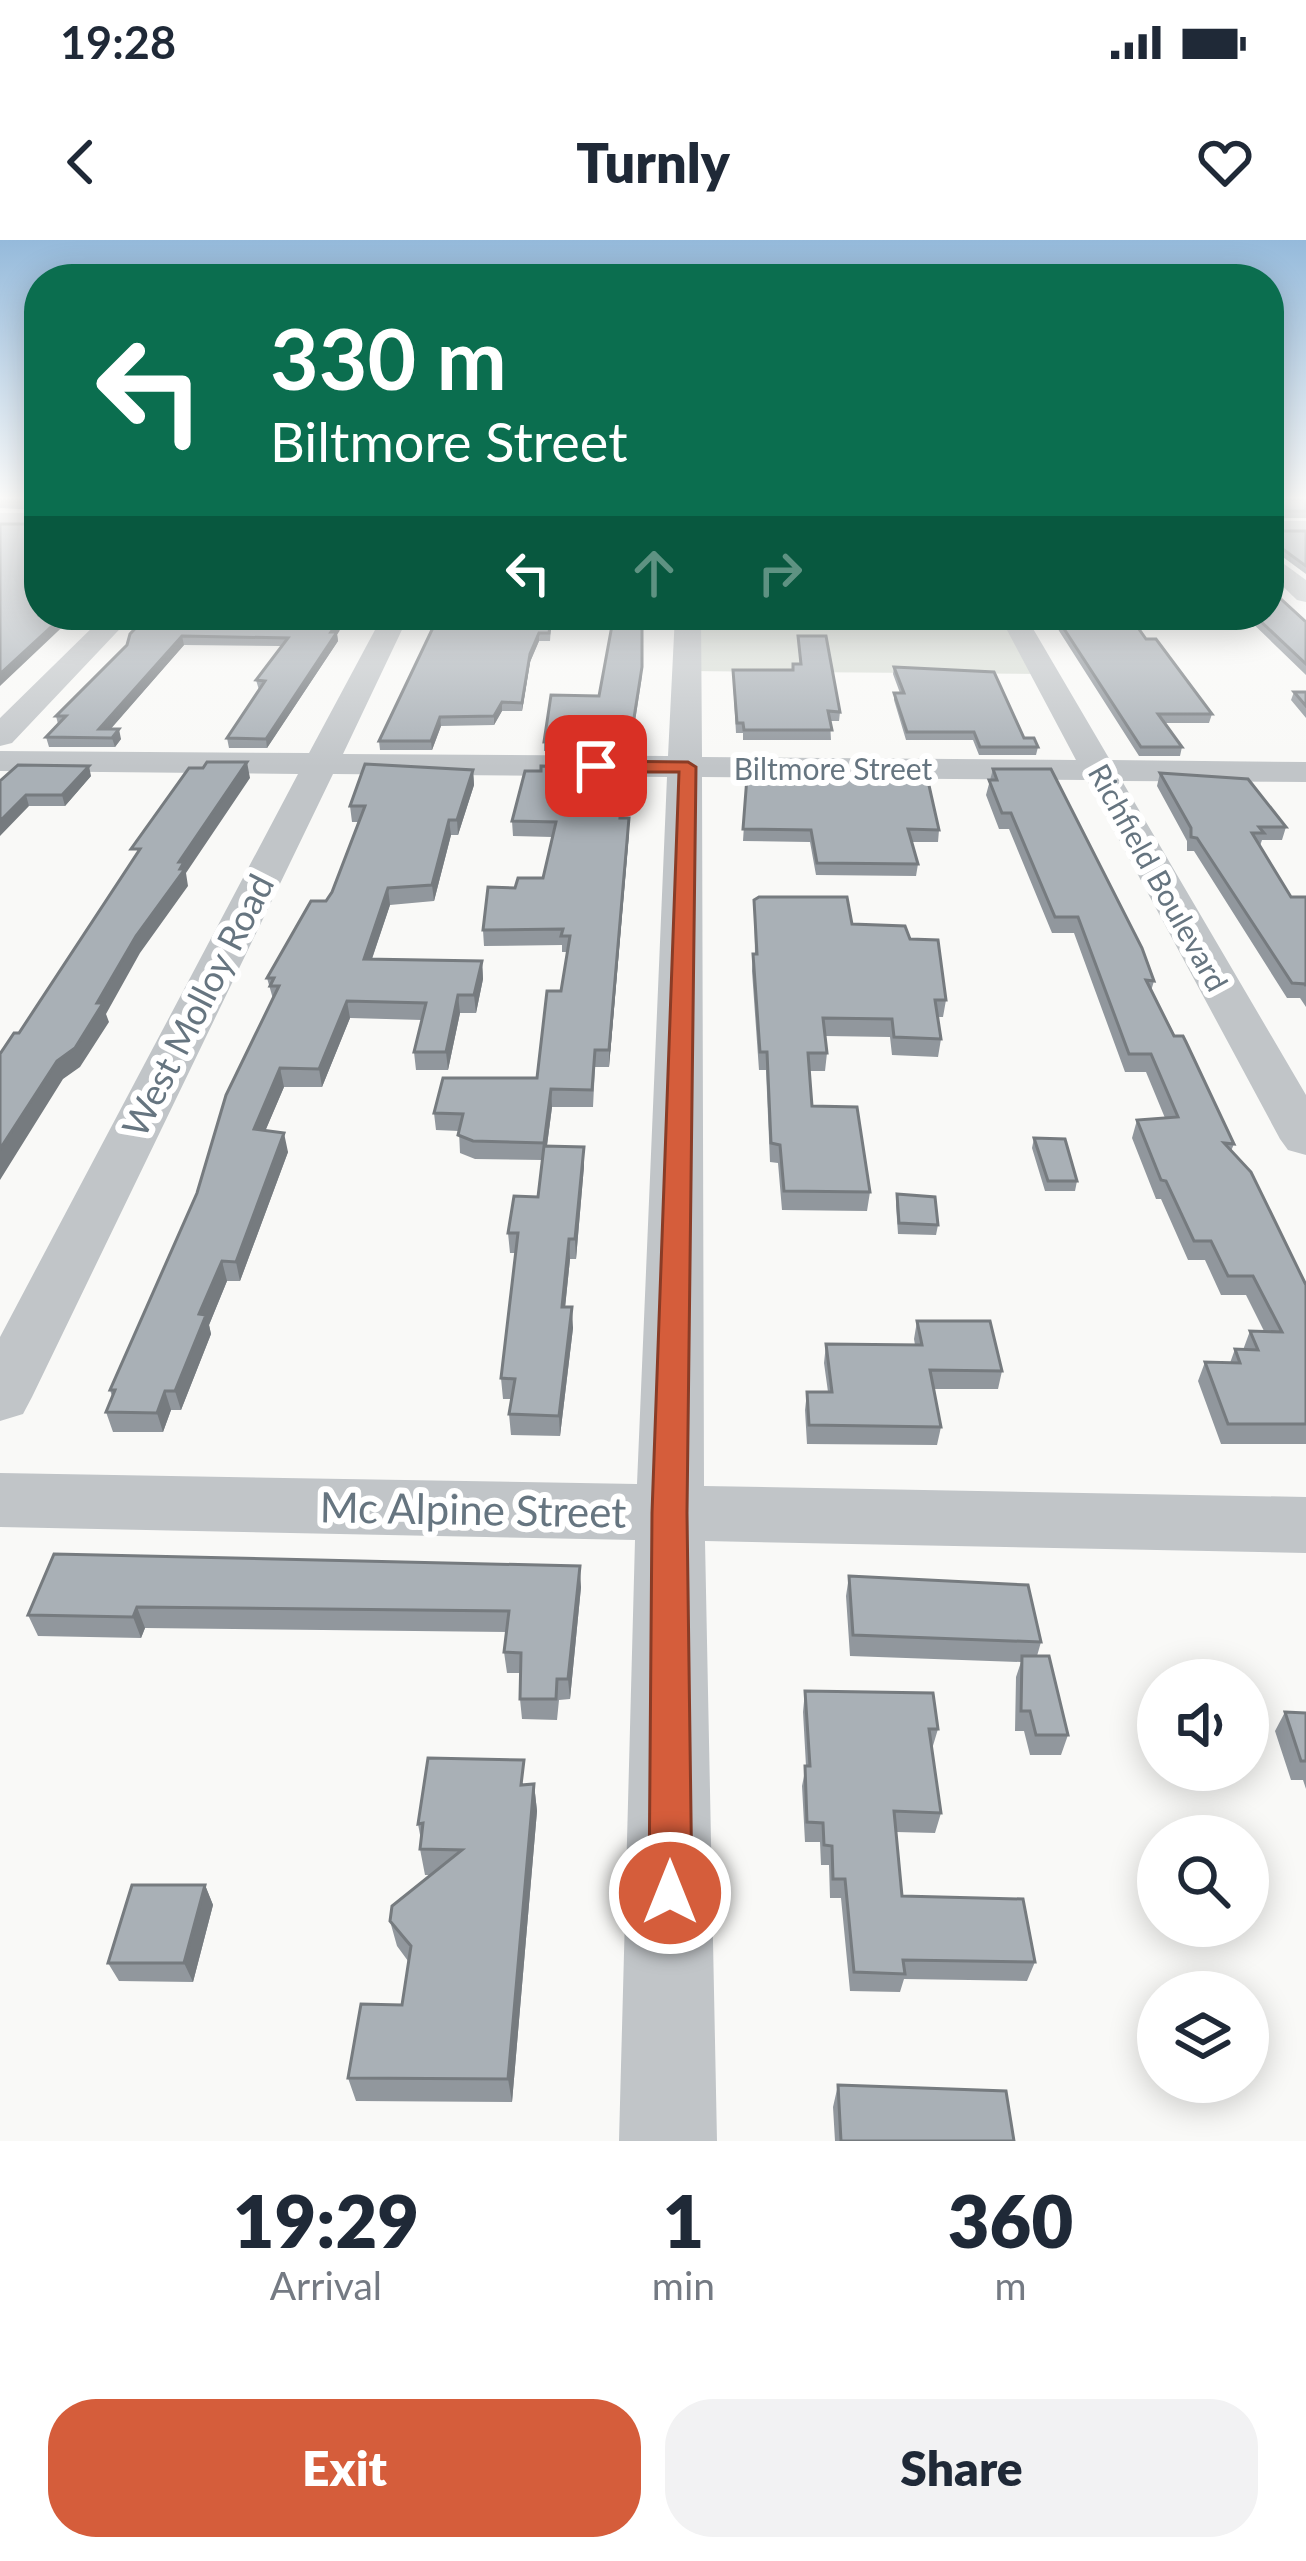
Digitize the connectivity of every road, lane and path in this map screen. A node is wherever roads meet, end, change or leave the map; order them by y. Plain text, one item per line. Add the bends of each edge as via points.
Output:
1 (106, 630) edge
2 (388, 630) edge
3 (688, 630) edge
4 (1021, 630) edge
5 (0, 736) edge
6 (0, 761) edge
7 (319, 764) junction
8 (688, 767) junction
9 (1100, 770) junction
10 (1306, 772) edge
11 (1306, 1139) edge
12 (0, 1397) edge
13 (0, 1500) edge
14 (670, 1513) junction
15 (1306, 1525) edge
16 (668, 2141) edge

1 - 5 street
2 - 7 street, West Molloy Road
3 - 8 street
4 - 9 street, Richfield Boulevard
6 - 7 street, Biltmore Street
7 - 8 street, Biltmore Street
7 - 12 street, West Molloy Road
8 - 9 street, Biltmore Street
8 - 14 street
9 - 10 street, Biltmore Street
9 - 11 street, Richfield Boulevard
13 - 14 street, Mc Alpine Street
14 - 15 street, Mc Alpine Street
14 - 16 street

